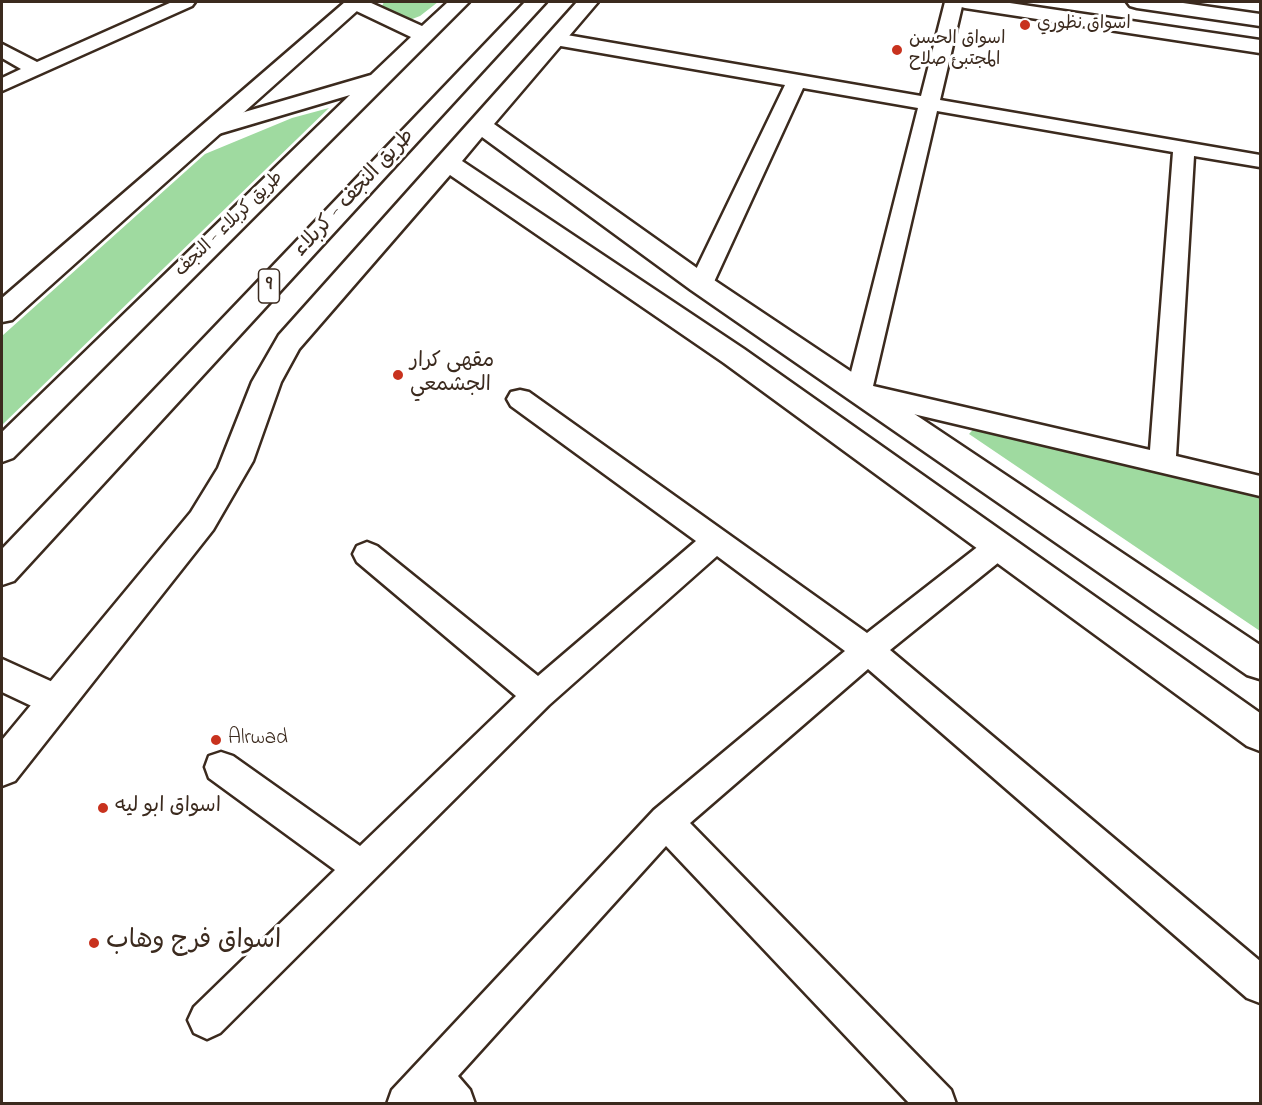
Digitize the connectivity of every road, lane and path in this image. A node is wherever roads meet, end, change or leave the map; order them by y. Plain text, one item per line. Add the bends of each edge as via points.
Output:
1 (186, 2) edge
2 (354, 2) edge
3 (459, 2) edge
4 (536, 2) edge
5 (588, 2) edge
6 (954, 2) edge
7 (965, 2) edge
8 (1137, 2) edge
9 (1260, 20) edge
10 (425, 35) junction
11 (555, 39) junction
12 (1260, 47) edge
13 (2, 50) edge
14 (35, 69) junction
15 (380, 79) junction
16 (796, 81) junction
17 (2, 84) edge
18 (929, 104) junction
19 (480, 125) junction
20 (215, 128) junction
21 (1184, 148) junction
22 (1260, 161) edge
23 (447, 162) junction
24 (701, 284) junction
25 (2, 313) edge
26 (859, 392) junction
27 (520, 399) dead end
28 (2, 450) edge
29 (1162, 464) junction
30 (1260, 486) edge
31 (716, 540) junction
32 (999, 546) junction
33 (367, 554) dead end
34 (2, 571) edge
35 (868, 650) junction
36 (1260, 664) edge
37 (2, 675) edge
38 (538, 695) junction
39 (55, 701) junction
40 (1260, 734) edge
41 (221, 767) dead end
42 (2, 768) edge
43 (666, 822) junction
44 (361, 868) junction
45 (1260, 986) edge
46 (207, 1020) dead end
47 (444, 1089) edge
48 (406, 1104) edge
49 (937, 1104) edge

1 - 14 street
2 - 10 main road
2 - 20 main road
3 - 10 main road, طريق كربلاء - النجف
4 - 34 main road, طريق النجف - كربلاء / 9
5 - 11 main road
6 - 18 street
7 - 12 main road
8 - 9 main road
10 - 15 main road, طريق كربلاء - النجف
11 - 16 street
11 - 19 main road
13 - 14 street
14 - 17 street
15 - 20 main road
15 - 28 main road, طريق كربلاء - النجف
16 - 18 street
16 - 24 street
18 - 21 street
18 - 26 street
19 - 23 main road
19 - 24 main road
20 - 25 main road
21 - 22 street
21 - 29 street
23 - 32 main road via 734,356
23 - 39 main road via 289,342 272,366 241,453 213,504 136,606
24 - 26 main road
26 - 29 street
26 - 36 main road
27 - 31 street
29 - 30 street
31 - 35 street
31 - 38 street
32 - 35 street
32 - 40 main road
33 - 38 street
35 - 43 street
35 - 45 street
37 - 39 main road
38 - 44 street
39 - 42 main road
41 - 44 street
43 - 47 street
43 - 49 street
44 - 46 street
47 - 48 street

